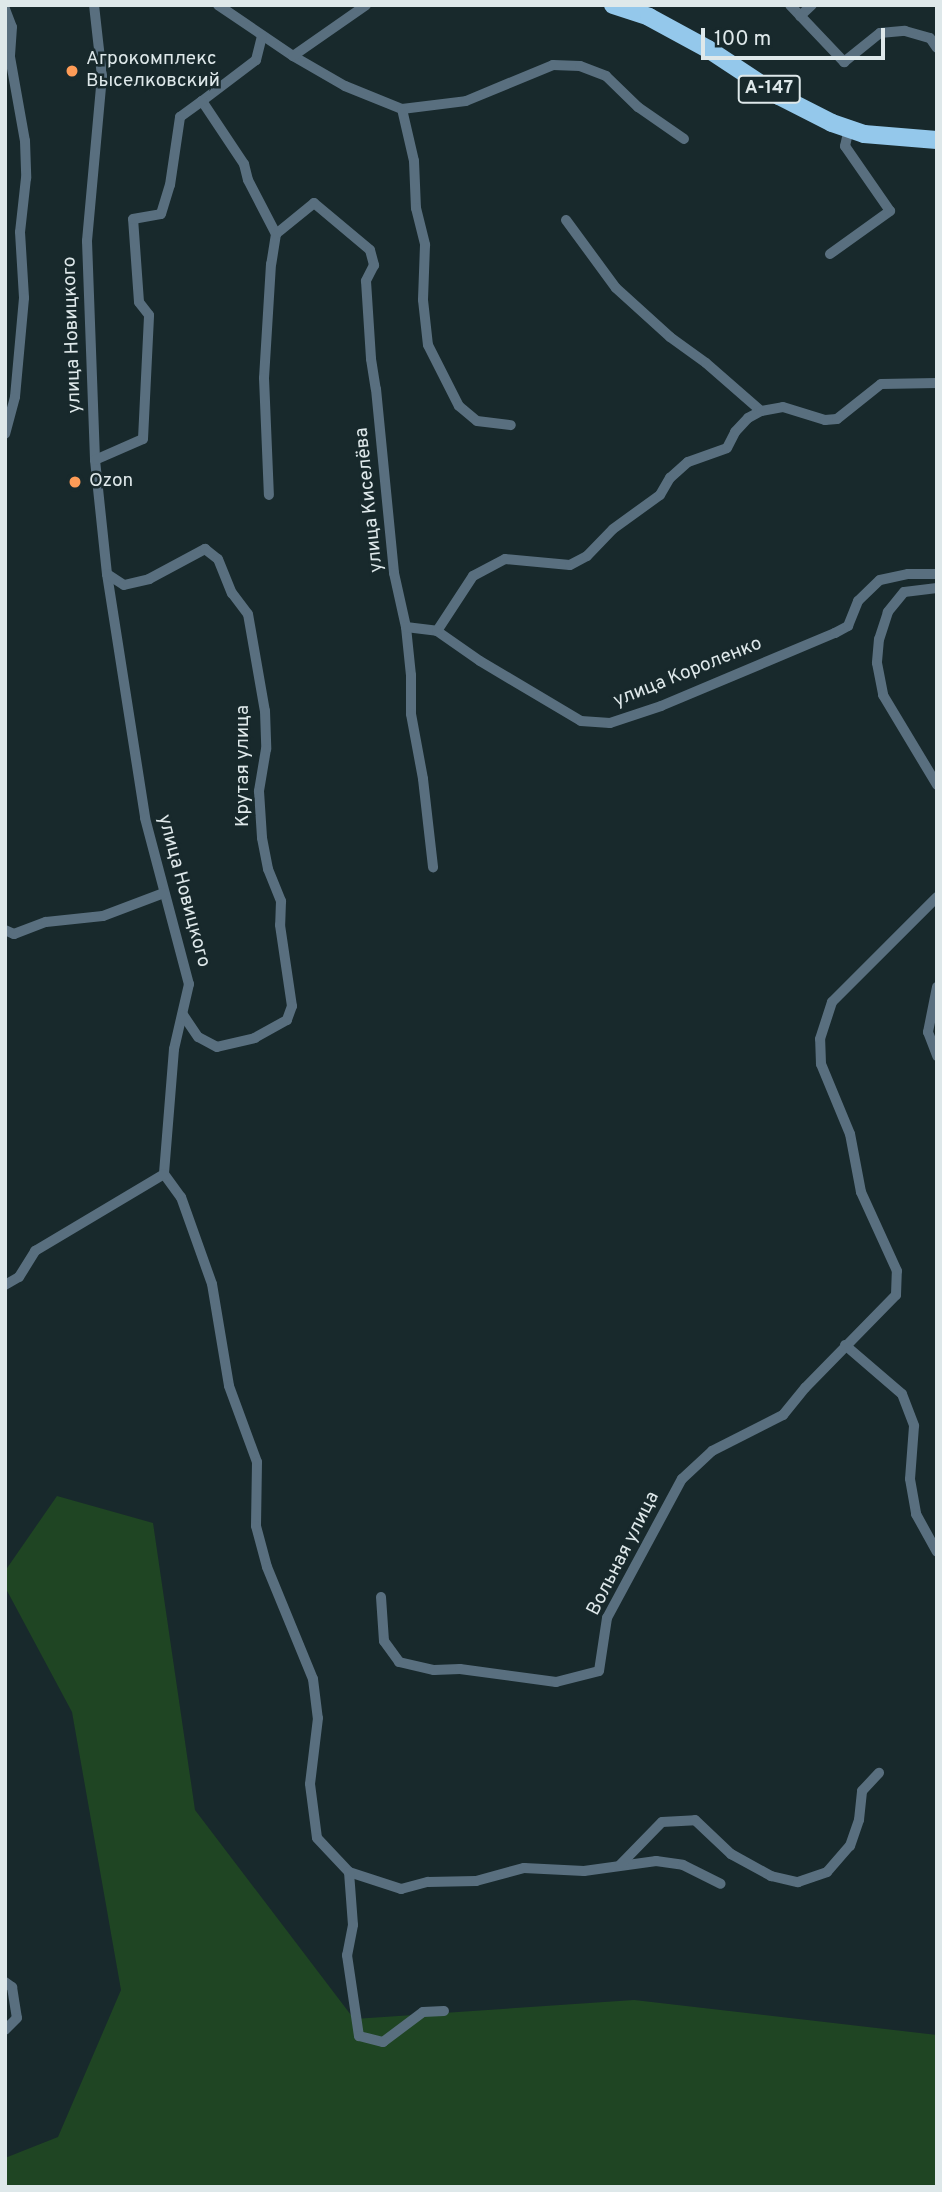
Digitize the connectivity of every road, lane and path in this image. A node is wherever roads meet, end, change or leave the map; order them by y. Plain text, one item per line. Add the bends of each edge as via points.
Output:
1 (94, 5) edge
2 (218, 5) edge
3 (366, 5) edge
4 (613, 5) edge
5 (790, 5) edge
6 (811, 5) edge
7 (5, 9) edge
8 (800, 16) junction
9 (262, 36) junction
10 (937, 48) edge
11 (293, 56) junction
12 (202, 101) junction
13 (402, 109) junction
14 (849, 128) junction
15 (684, 139) dead end
16 (937, 141) edge
17 (566, 220) dead end
18 (276, 234) junction
19 (830, 254) dead end
20 (937, 383) edge
21 (761, 411) junction
22 (511, 425) dead end
23 (5, 434) edge
24 (95, 460) junction
25 (269, 495) dead end
26 (107, 574) junction
27 (937, 574) edge
28 (937, 588) edge
29 (406, 627) junction
30 (437, 631) junction
31 (937, 786) edge
32 (433, 867) dead end
33 (164, 893) junction
34 (937, 897) edge
35 (5, 930) edge
36 (937, 987) edge
37 (935, 1009) edge
38 (183, 1015) junction
39 (937, 1055) edge
40 (164, 1174) junction
41 (5, 1285) edge
42 (845, 1345) junction
43 (937, 1552) edge
44 (381, 1597) dead end
45 (879, 1773) dead end
46 (620, 1865) junction
47 (349, 1872) junction
48 (721, 1884) dead end
49 (5, 1982) edge
50 (444, 2011) dead end
51 (5, 2030) edge

1 - 24 street, улица Новицкого via 102,76 87,241
2 - 9 street
3 - 11 street
4 - 14 highway, А-147 via 649,17 779,96
5 - 8 street
6 - 8 street
7 - 23 street via 12,27 10,57 25,141 26,178 20,232 24,298 15,397
8 - 10 street via 844,62 880,33 905,31 930,38
9 - 11 street
9 - 12 street via 256,60
11 - 13 street via 345,86
12 - 18 street via 244,164
12 - 24 street via 180,117 161,214 133,219 139,302 149,315 143,439
13 - 15 street via 466,102 553,65 580,66 606,76 638,107
13 - 22 street via 425,245 423,300 428,345 459,406 477,421
14 - 16 highway, А-147
14 - 19 street via 845,146 890,211
17 - 21 street via 616,288
18 - 25 street via 264,378
18 - 29 street, улица Киселёва via 314,203 370,250 374,265 366,281 370,359 394,573
20 - 21 street via 881,384 837,419 825,420 783,407
21 - 30 street via 748,418 727,448 688,462 660,495 613,529 587,556 570,565 505,559 473,576
24 - 26 street, улица Новицкого
26 - 33 street, улица Новицкого via 145,818
26 - 38 street, Крутая улица via 124,584 149,579 205,549 218,559 232,593 248,614 265,711 266,749 259,791 262,838 281,901 292,1006 287,1020 217,1047 198,1037
27 - 30 street, улица Короленко via 880,580 858,601 848,626 841,630 610,723 581,721
28 - 31 street via 904,592 888,612 878,639 877,663 887,704
29 - 30 street, улица Короленко
29 - 32 street, улица Киселёва via 411,714 424,779
33 - 35 street via 103,916 46,922 14,934
33 - 38 street, улица Новицкого via 189,984
34 - 42 street, Вольная улица via 832,1002 820,1039 821,1064 850,1134 861,1192 897,1271 896,1295
36 - 37 street
37 - 39 street via 928,1032
38 - 40 street, улица Новицкого via 174,1049
40 - 41 street via 35,1251 19,1277
40 - 47 street via 181,1197 212,1283 229,1386 257,1462 256,1526 267,1567 313,1679 318,1718 310,1784 317,1838
42 - 43 street via 902,1394 914,1426 910,1479 916,1514
42 - 44 street, Вольная улица via 783,1415 712,1451 682,1479 607,1618 599,1671 556,1682 460,1669 434,1670 400,1662 384,1641
45 - 46 street via 862,1791 850,1846 827,1872 798,1882 771,1876 731,1854 695,1820 662,1822
46 - 47 street via 584,1871 524,1868 476,1881 428,1882 401,1889
46 - 48 street via 656,1861 684,1865
47 - 50 street via 354,1925 347,1955 359,2036 383,2042 422,2012
49 - 51 street via 12,1987 17,2018

